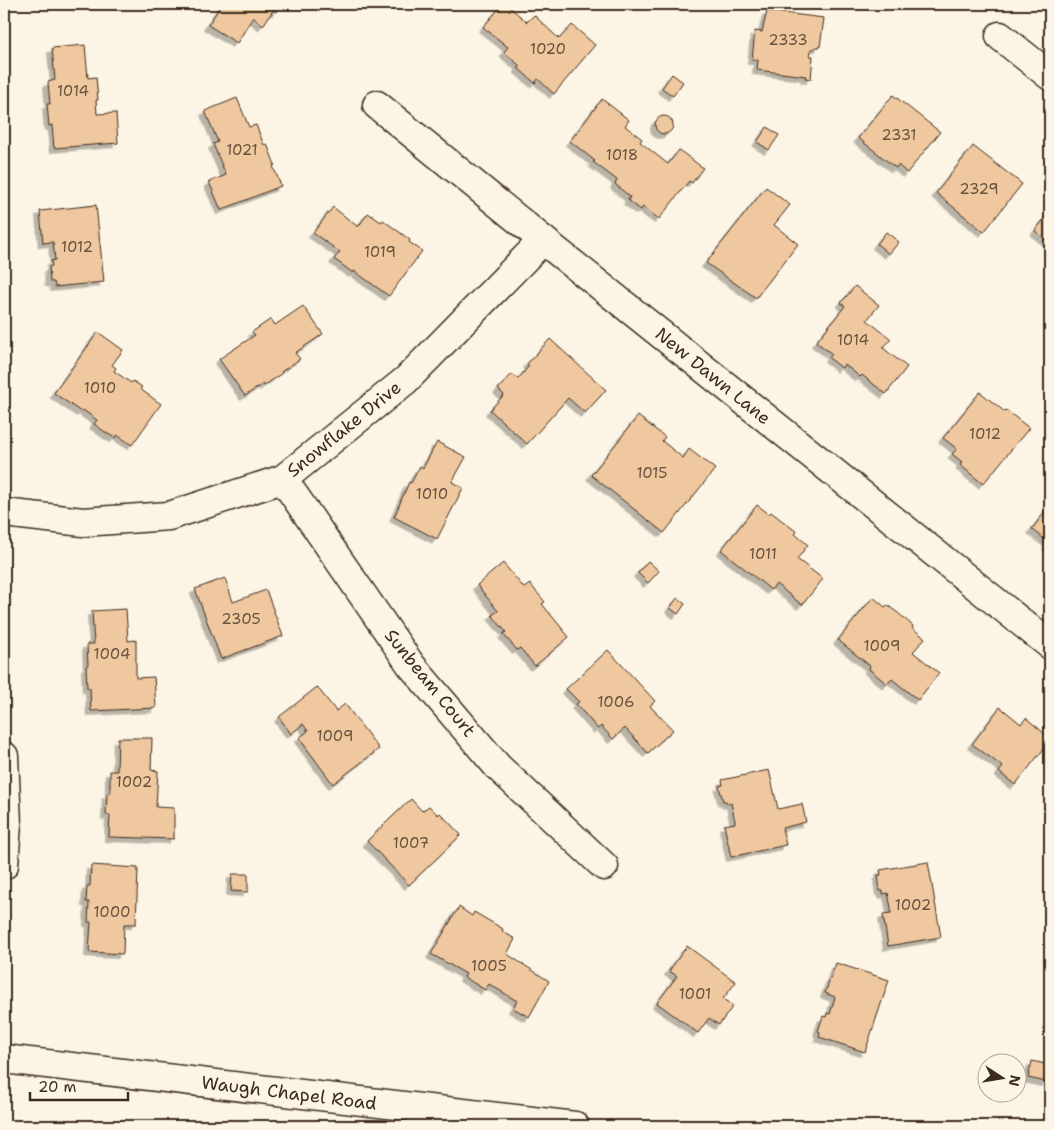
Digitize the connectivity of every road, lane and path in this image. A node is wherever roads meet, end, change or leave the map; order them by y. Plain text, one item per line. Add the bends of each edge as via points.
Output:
1 (1000, 36) dead end
2 (1050, 76) edge
3 (378, 105) dead end
4 (543, 240) junction
5 (283, 479) junction
6 (4, 513) edge
7 (1050, 645) edge
8 (4, 756) edge
9 (4, 865) edge
10 (604, 866) dead end
11 (4, 1059) edge
12 (575, 1126) edge

1 - 2 street
3 - 4 street, New Dawn Lane
4 - 5 street, Snowflake Drive via 406,380
4 - 7 street, New Dawn Lane
5 - 6 street, Snowflake Drive via 169,516 83,522
5 - 10 street, Sunbeam Court via 411,666 498,767
8 - 9 street via 8,824
11 - 12 street, Waugh Chapel Road

